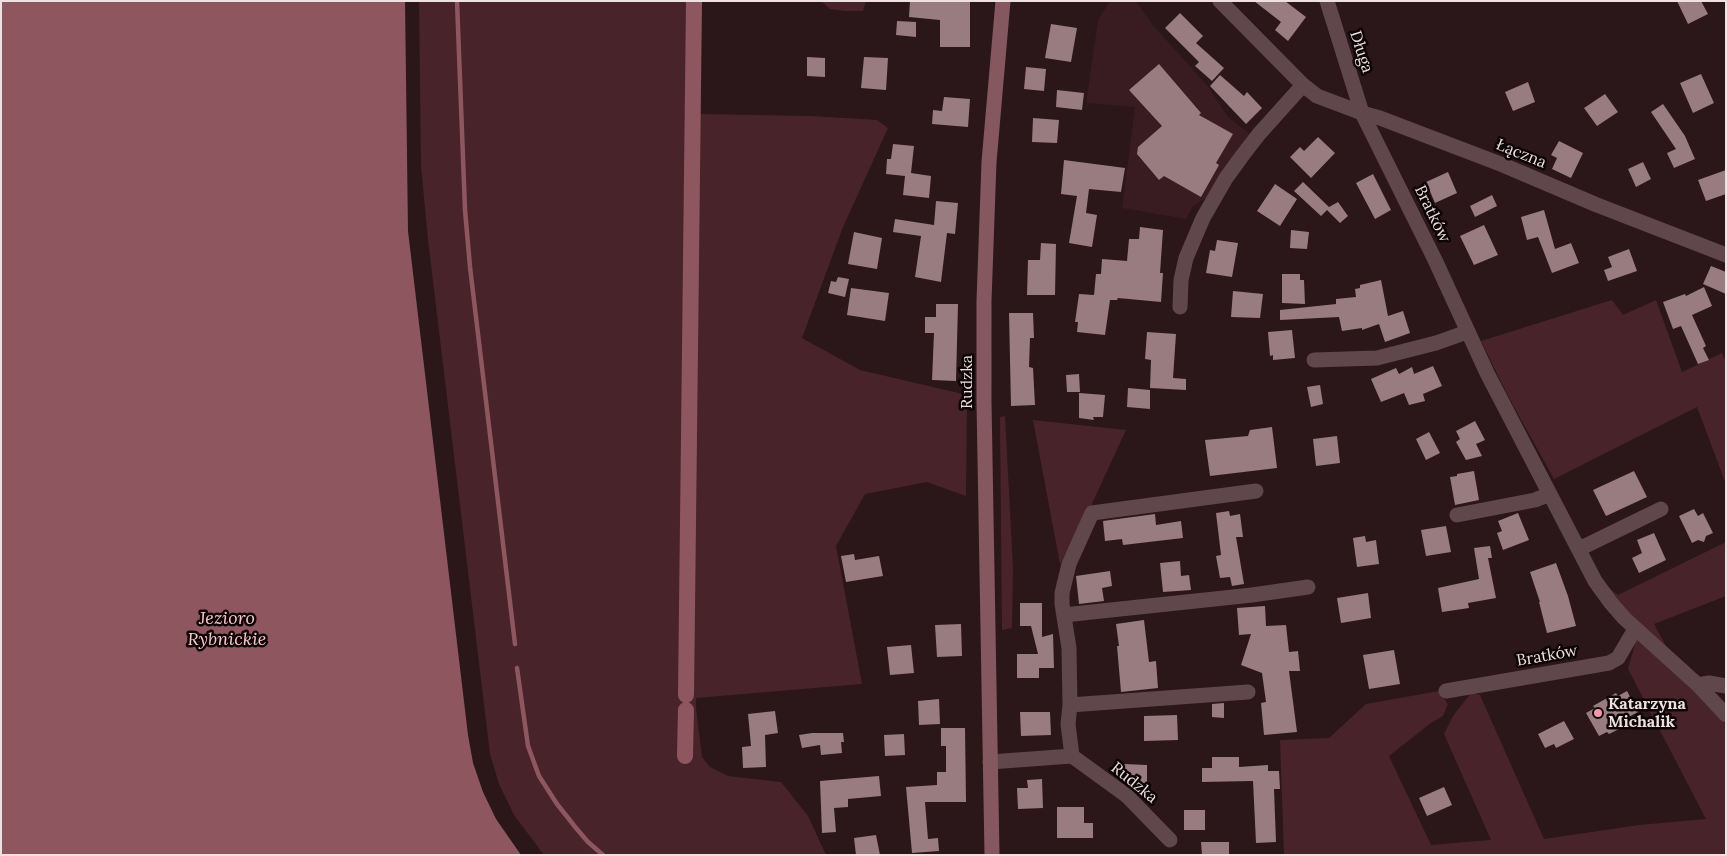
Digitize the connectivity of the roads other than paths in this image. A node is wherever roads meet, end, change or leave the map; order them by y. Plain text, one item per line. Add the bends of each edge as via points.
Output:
1 (1003, 1) edge
2 (1220, 1) edge
3 (1326, 1) edge
4 (1303, 85) junction
5 (1362, 113) junction
6 (1726, 255) edge
7 (1180, 307) dead end
8 (1467, 332) junction
9 (1314, 360) dead end
10 (1256, 491) dead end
11 (1550, 494) junction
12 (1661, 509) dead end
13 (1457, 515) dead end
14 (1578, 549) junction
15 (1308, 587) dead end
16 (1064, 615) junction
17 (1635, 629) junction
18 (1698, 685) junction
19 (1726, 686) edge
20 (1446, 691) dead end
21 (1248, 692) dead end
22 (1070, 705) junction
23 (1726, 715) edge
24 (1072, 756) junction
25 (990, 762) junction
26 (1170, 840) dead end
27 (992, 855) edge

1 - 25 main road, Rudzka via 989,162 984,301
2 - 4 street, Łączna
3 - 5 street, Długa
4 - 5 street, Łączna via 1317,96
4 - 7 street via 1242,156 1203,218 1186,258
5 - 6 street, Łączna via 1486,158
5 - 8 street, Bratków
8 - 9 street via 1377,358
8 - 11 street, Bratków
10 - 16 street via 1092,513 1065,575 1062,593
11 - 13 street via 1535,500
11 - 14 street, Bratków
12 - 14 street
14 - 17 street, Bratków via 1602,592
15 - 16 street
16 - 22 street via 1069,648
17 - 18 street, Bratków
17 - 20 street, Bratków via 1618,658 1609,663
18 - 19 street
18 - 23 street, Bratków
21 - 22 street
22 - 24 street via 1068,724
24 - 25 street
24 - 26 street, Rudzka via 1126,796
25 - 27 main road, Rudzka

